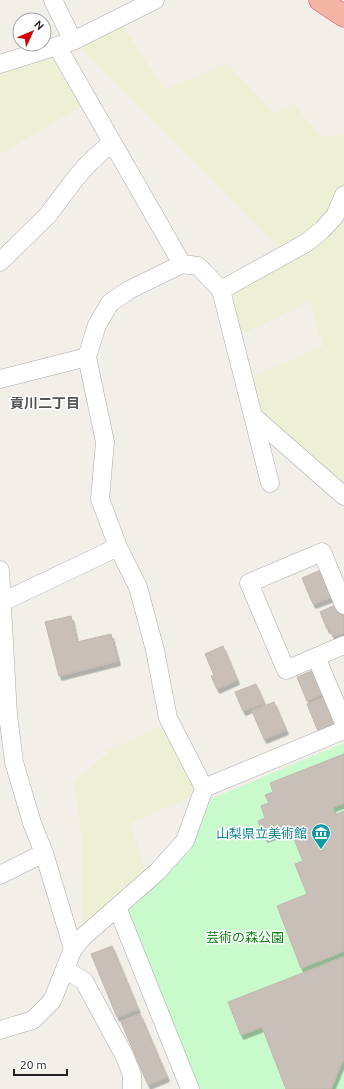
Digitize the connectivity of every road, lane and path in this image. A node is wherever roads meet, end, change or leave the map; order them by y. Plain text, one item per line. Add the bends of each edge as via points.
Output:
1 (53, 0) edge
2 (155, 0) edge
3 (320, 0) edge
4 (136, 4) edge
5 (344, 16) edge
6 (65, 44) junction
7 (0, 64) edge
8 (112, 142) junction
9 (344, 195) edge
10 (0, 262) edge
11 (182, 264) junction
12 (220, 290) junction
13 (87, 357) junction
14 (0, 379) edge
15 (254, 417) junction
16 (270, 483) dead end
17 (344, 496) edge
18 (118, 547) junction
19 (0, 570) edge
20 (1, 602) edge
21 (344, 605) edge
22 (344, 645) edge
23 (316, 657) junction
24 (344, 723) edge
25 (5, 726) edge
26 (344, 730) edge
27 (204, 788) junction
28 (44, 853) junction
29 (0, 875) edge
30 (117, 907) junction
31 (73, 949) junction
32 (66, 970) junction
33 (0, 1030) edge
34 (132, 1089) edge
35 (190, 1089) edge

1 - 6 street
2 - 4 street
3 - 5 highway
4 - 6 street
6 - 7 street
6 - 8 street
8 - 10 street via 89,163 48,215
8 - 11 street
9 - 12 street via 335,216 306,243
11 - 12 street via 198,266
11 - 13 street via 129,290 110,304 97,325
12 - 15 street
13 - 14 street
13 - 18 street via 105,442 100,499
15 - 16 street
15 - 17 street
18 - 20 street
18 - 27 street via 138,588 155,650 168,718
19 - 20 street
20 - 25 street
21 - 23 street via 322,552 249,583 286,670
22 - 23 street
23 - 24 street
25 - 28 street via 32,823
26 - 27 street
27 - 30 street via 185,841 157,872
28 - 29 street
28 - 31 street
30 - 31 street
30 - 35 street
31 - 32 street
32 - 33 street via 52,1001 33,1020
32 - 34 street via 84,981 88,988 125,1057 132,1075

